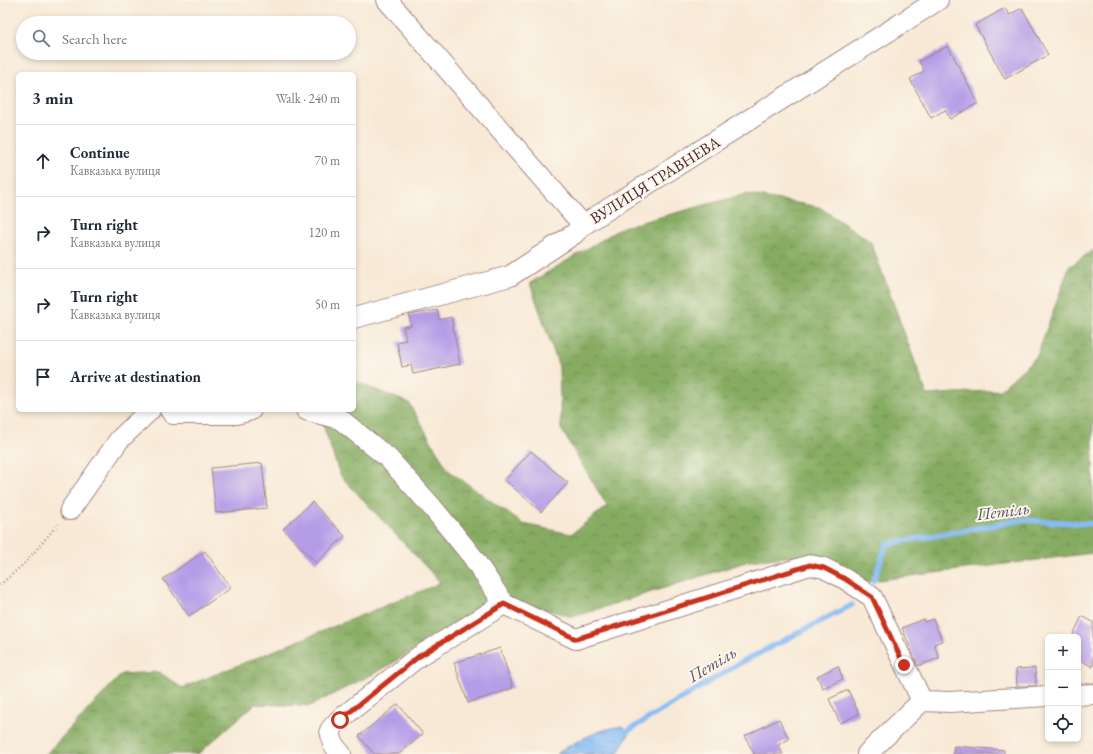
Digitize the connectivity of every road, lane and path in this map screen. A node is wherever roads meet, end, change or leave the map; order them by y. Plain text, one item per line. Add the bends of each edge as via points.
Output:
1 (387, 0) edge
2 (938, 0) edge
3 (583, 225) junction
4 (356, 317) edge
5 (148, 412) edge
6 (172, 412) edge
7 (244, 412) edge
8 (314, 412) edge
9 (70, 510) joint
10 (0, 585) edge
11 (504, 604) junction
12 (1093, 694) edge
13 (1081, 695) edge
14 (1045, 696) edge
15 (922, 701) junction
16 (341, 754) edge
17 (867, 754) edge

1 - 3 street
2 - 3 street, ВУЛИЦЯ ТРАВНЕВА
3 - 4 street, ВУЛИЦЯ ТРАВНЕВА via 574,234 510,276
5 - 9 street via 119,440
6 - 7 street
8 - 11 street via 340,419 388,458 472,556
9 - 10 path via 26,562
11 - 15 street via 576,639 810,565 824,568 872,597
11 - 16 street via 418,657 340,720 330,730 333,744
12 - 13 street
14 - 15 street via 950,702
15 - 17 street

